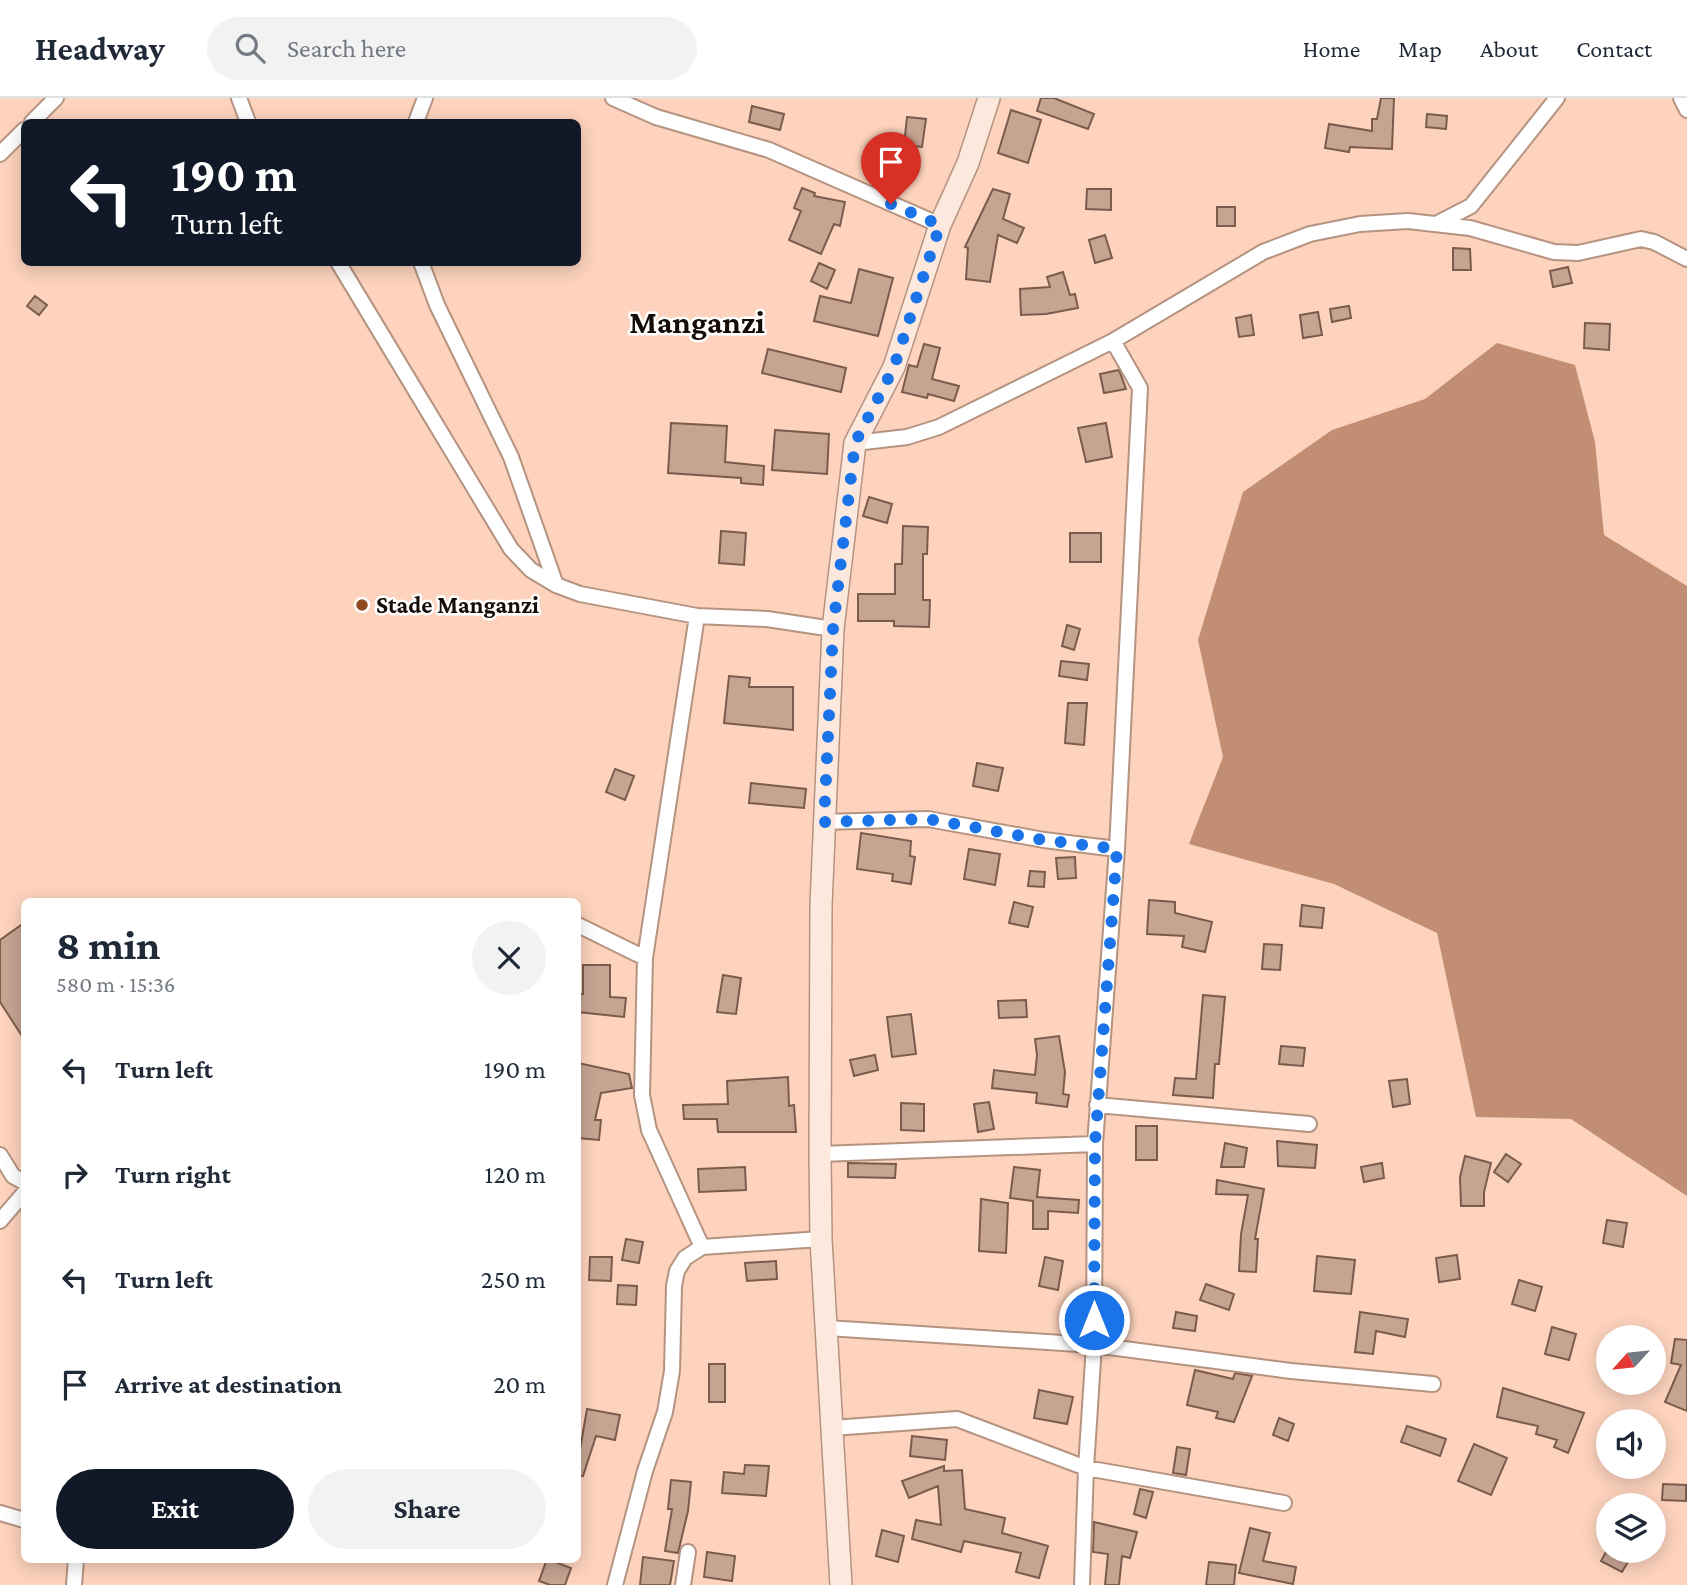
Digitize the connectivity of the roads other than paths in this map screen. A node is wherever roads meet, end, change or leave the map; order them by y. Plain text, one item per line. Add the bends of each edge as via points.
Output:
1 (56, 98) edge
2 (239, 98) edge
3 (425, 98) edge
4 (613, 98) edge
5 (989, 98) edge
6 (1557, 98) edge
7 (1681, 98) edge
8 (1687, 110) edge
9 (35, 119) edge
10 (247, 119) edge
11 (417, 119) edge
12 (21, 133) edge
13 (0, 154) edge
14 (1436, 223) junction
15 (940, 225) junction
16 (1687, 259) edge
17 (340, 266) edge
18 (422, 266) edge
19 (1113, 341) junction
20 (855, 443) junction
21 (556, 585) junction
22 (697, 616) junction
23 (833, 629) junction
24 (824, 822) junction
25 (1117, 849) junction
26 (581, 926) edge
27 (645, 958) junction
28 (1097, 1105) junction
29 (1309, 1124) dead end
30 (1095, 1144) junction
31 (820, 1154) junction
32 (0, 1155) edge
33 (21, 1180) edge
34 (21, 1196) edge
35 (0, 1221) edge
36 (821, 1238) junction
37 (702, 1247) junction
38 (827, 1328) junction
39 (1094, 1345) junction
40 (1433, 1384) dead end
41 (832, 1428) junction
42 (1086, 1468) junction
43 (1284, 1503) dead end
44 (0, 1513) edge
45 (21, 1519) edge
46 (688, 1552) dead end
47 (76, 1563) edge
48 (75, 1585) edge
49 (615, 1585) edge
50 (683, 1585) edge
51 (841, 1585) edge
52 (1082, 1585) edge

1 - 9 street
2 - 10 street
3 - 11 street
4 - 15 street via 656,117 769,150
5 - 15 main road via 968,163
6 - 14 street via 1471,206
7 - 8 street
12 - 13 street
14 - 16 street via 1554,252 1578,253 1641,239
14 - 19 street via 1360,224 1310,234 1263,252
15 - 20 main road via 894,367
17 - 21 street via 511,549 531,570
18 - 21 street via 511,457
19 - 20 street via 939,427 907,437
19 - 25 street via 1140,388
20 - 23 main road
21 - 22 street via 580,594
22 - 23 street via 767,619
22 - 27 street
23 - 24 main road
24 - 25 street via 928,819
24 - 31 main road
25 - 28 street
26 - 27 street
27 - 37 street via 644,1107 649,1130
28 - 29 street
28 - 30 street
30 - 31 street
30 - 39 street
31 - 36 main road
32 - 33 street
34 - 35 street
36 - 37 street
36 - 38 main road
37 - 49 street via 685,1258 677,1271 665,1412
38 - 39 street
38 - 41 main road
39 - 40 street
39 - 42 street
41 - 42 street via 957,1419
41 - 51 main road
42 - 43 street
42 - 52 street
44 - 45 street
46 - 50 street
47 - 48 street

